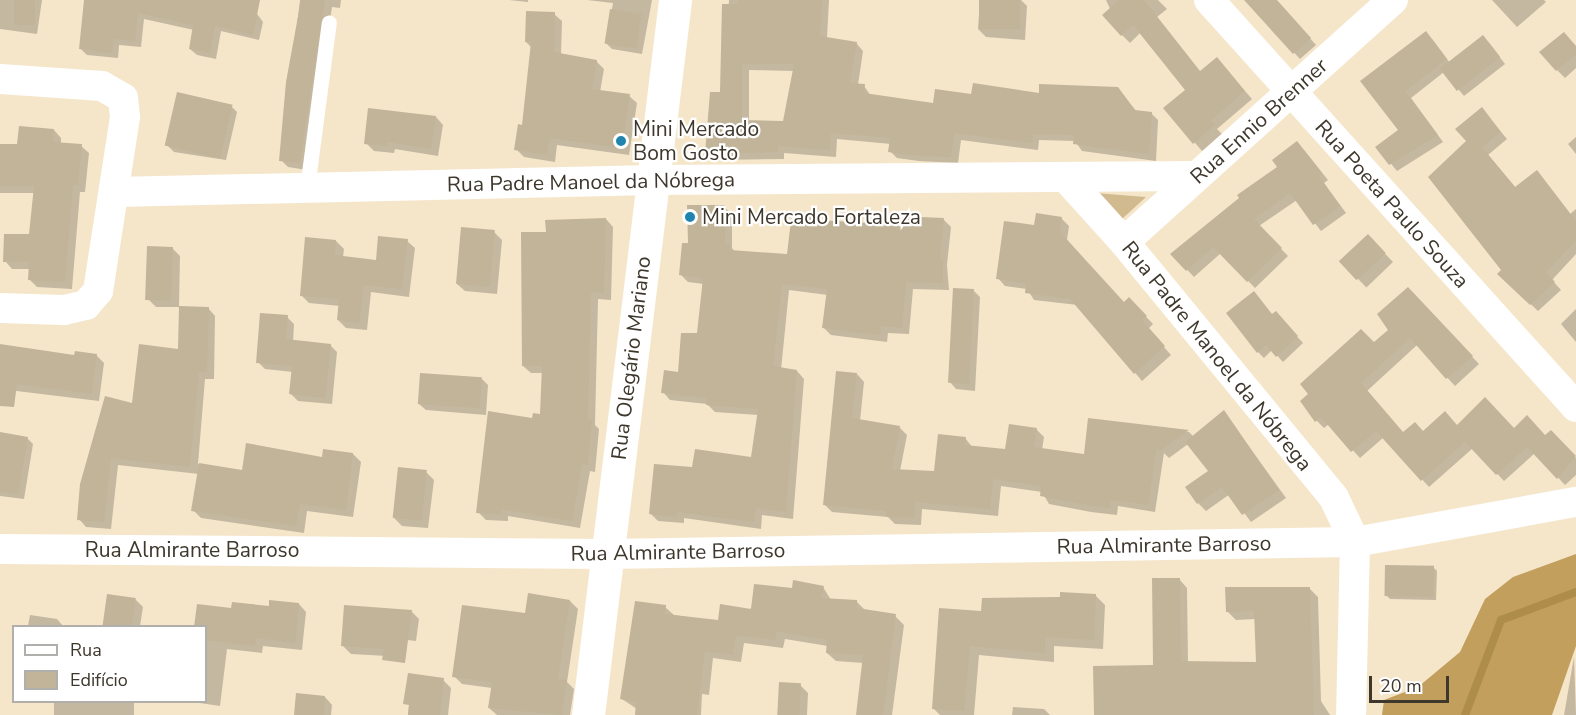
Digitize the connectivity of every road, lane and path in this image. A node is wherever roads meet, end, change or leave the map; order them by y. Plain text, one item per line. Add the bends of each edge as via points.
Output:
1 (675, 0) edge
2 (1209, 0) edge
3 (1393, 0) edge
4 (329, 22) dead end
5 (0, 80) edge
6 (1291, 92) junction
7 (1196, 176) junction
8 (1067, 179) junction
9 (653, 180) junction
10 (307, 188) junction
11 (115, 192) junction
12 (1124, 242) junction
13 (0, 308) edge
14 (1576, 406) edge
15 (1576, 502) edge
16 (1355, 542) junction
17 (0, 553) edge
18 (607, 554) junction
19 (588, 715) edge
20 (1351, 715) edge

1 - 9 street, Rua Olegário Mariano
2 - 6 street, Rua Poeta Paulo Souza
3 - 6 street, Rua Ennio Brenner
4 - 10 lane
5 - 11 street via 102,86 123,98 125,117
6 - 7 street, Rua Ennio Brenner
6 - 14 street, Rua Poeta Paulo Souza
7 - 8 street, Rua Padre Manoel da Nóbrega
7 - 12 street, Rua Ennio Brenner
8 - 9 street, Rua Padre Manoel da Nóbrega
8 - 12 street, Rua Padre Manoel da Nóbrega
9 - 10 street, Rua Padre Manoel da Nóbrega
9 - 18 street, Rua Olegário Mariano
10 - 11 street, Rua Padre Manoel da Nóbrega
11 - 13 street via 98,291 86,305 64,310
12 - 16 street, Rua Padre Manoel da Nóbrega via 1334,498
15 - 16 street, Rua Almirante Barroso
16 - 18 street, Rua Almirante Barroso
16 - 20 street
17 - 18 street, Rua Almirante Barroso
18 - 19 street, Rua Olegário Mariano

